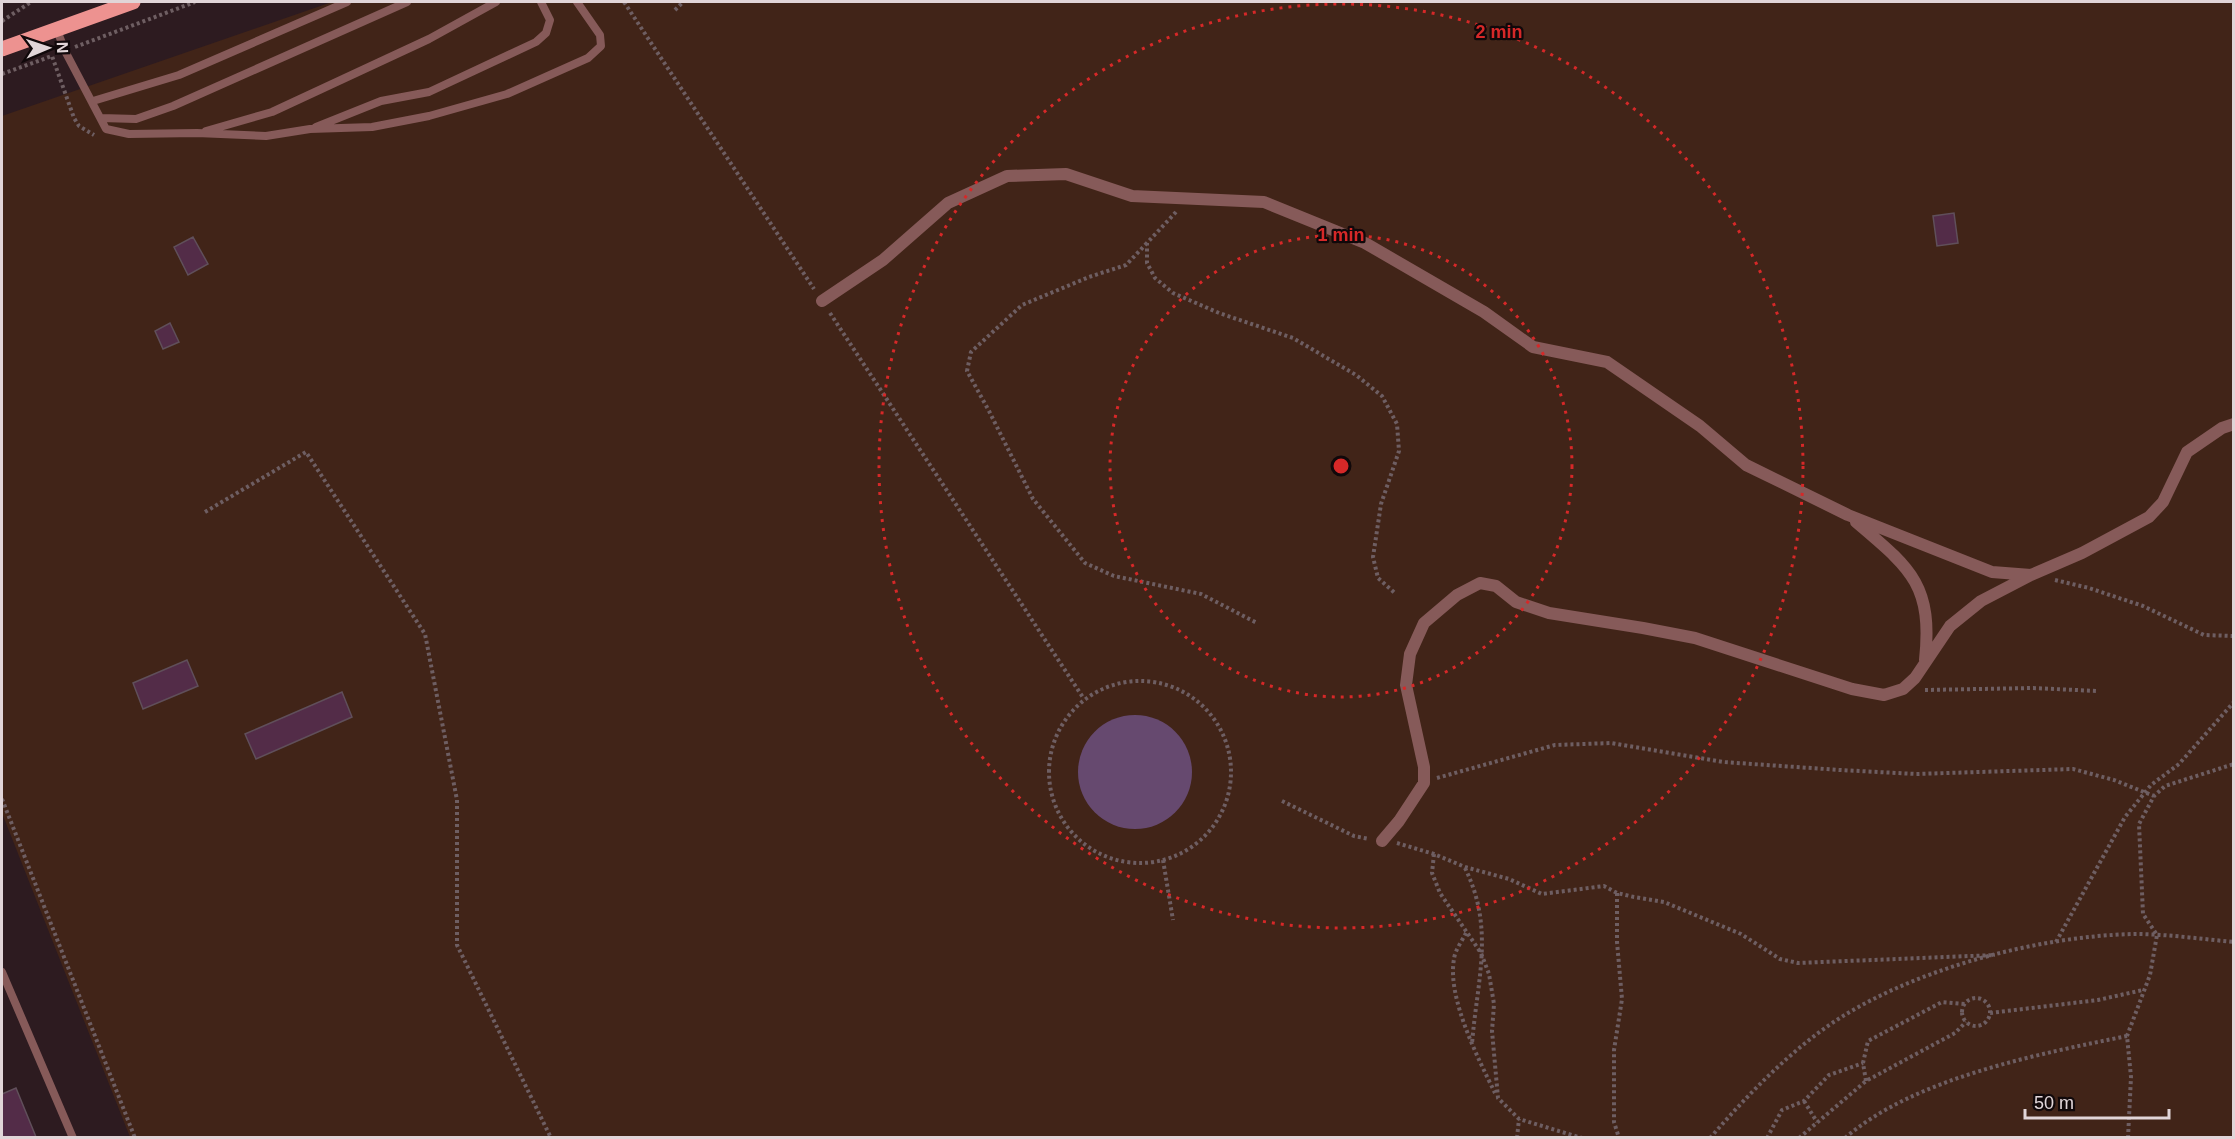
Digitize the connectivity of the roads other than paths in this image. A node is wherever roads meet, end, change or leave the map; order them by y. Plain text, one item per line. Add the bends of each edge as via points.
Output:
1 (133, 2) edge
2 (347, 2) edge
3 (407, 2) edge
4 (496, 2) edge
5 (541, 2) edge
6 (577, 2) edge
7 (57, 30) junction
8 (2, 49) edge
9 (93, 101) junction
10 (101, 118) junction
11 (310, 129) junction
12 (197, 133) junction
13 (822, 301) road end
14 (2234, 424) edge
15 (1848, 516) junction
16 (2031, 575) junction
17 (1925, 661) junction
18 (1382, 841) road end
19 (2, 972) edge
20 (73, 1137) edge

1 - 7 main road
2 - 9 lane via 178,75
3 - 10 lane via 173,106 136,119
4 - 12 lane via 429,39 272,112
5 - 11 lane via 550,20 546,33 536,42 429,92 381,101
6 - 11 lane via 602,41 588,58 507,94 429,116 372,127
7 - 8 main road
7 - 9 lane
9 - 10 lane
10 - 12 lane via 106,129 129,134
11 - 12 lane via 266,136
13 - 15 street via 883,260 948,203 1007,176 1066,174 1132,196 1264,202 1365,243 1484,312 1533,347 1607,362 1700,426 1746,465
14 - 16 street via 2187,452 2163,502 2149,517
15 - 16 street via 1992,572
15 - 17 street via 1902,561 1917,582 1927,613
16 - 17 street via 1981,601 1950,626
17 - 18 street via 1903,689 1884,694 1851,689 1695,638 1549,613 1516,602 1496,585 1480,583 1457,595 1424,623 1410,654 1406,685 1424,783
19 - 20 lane

